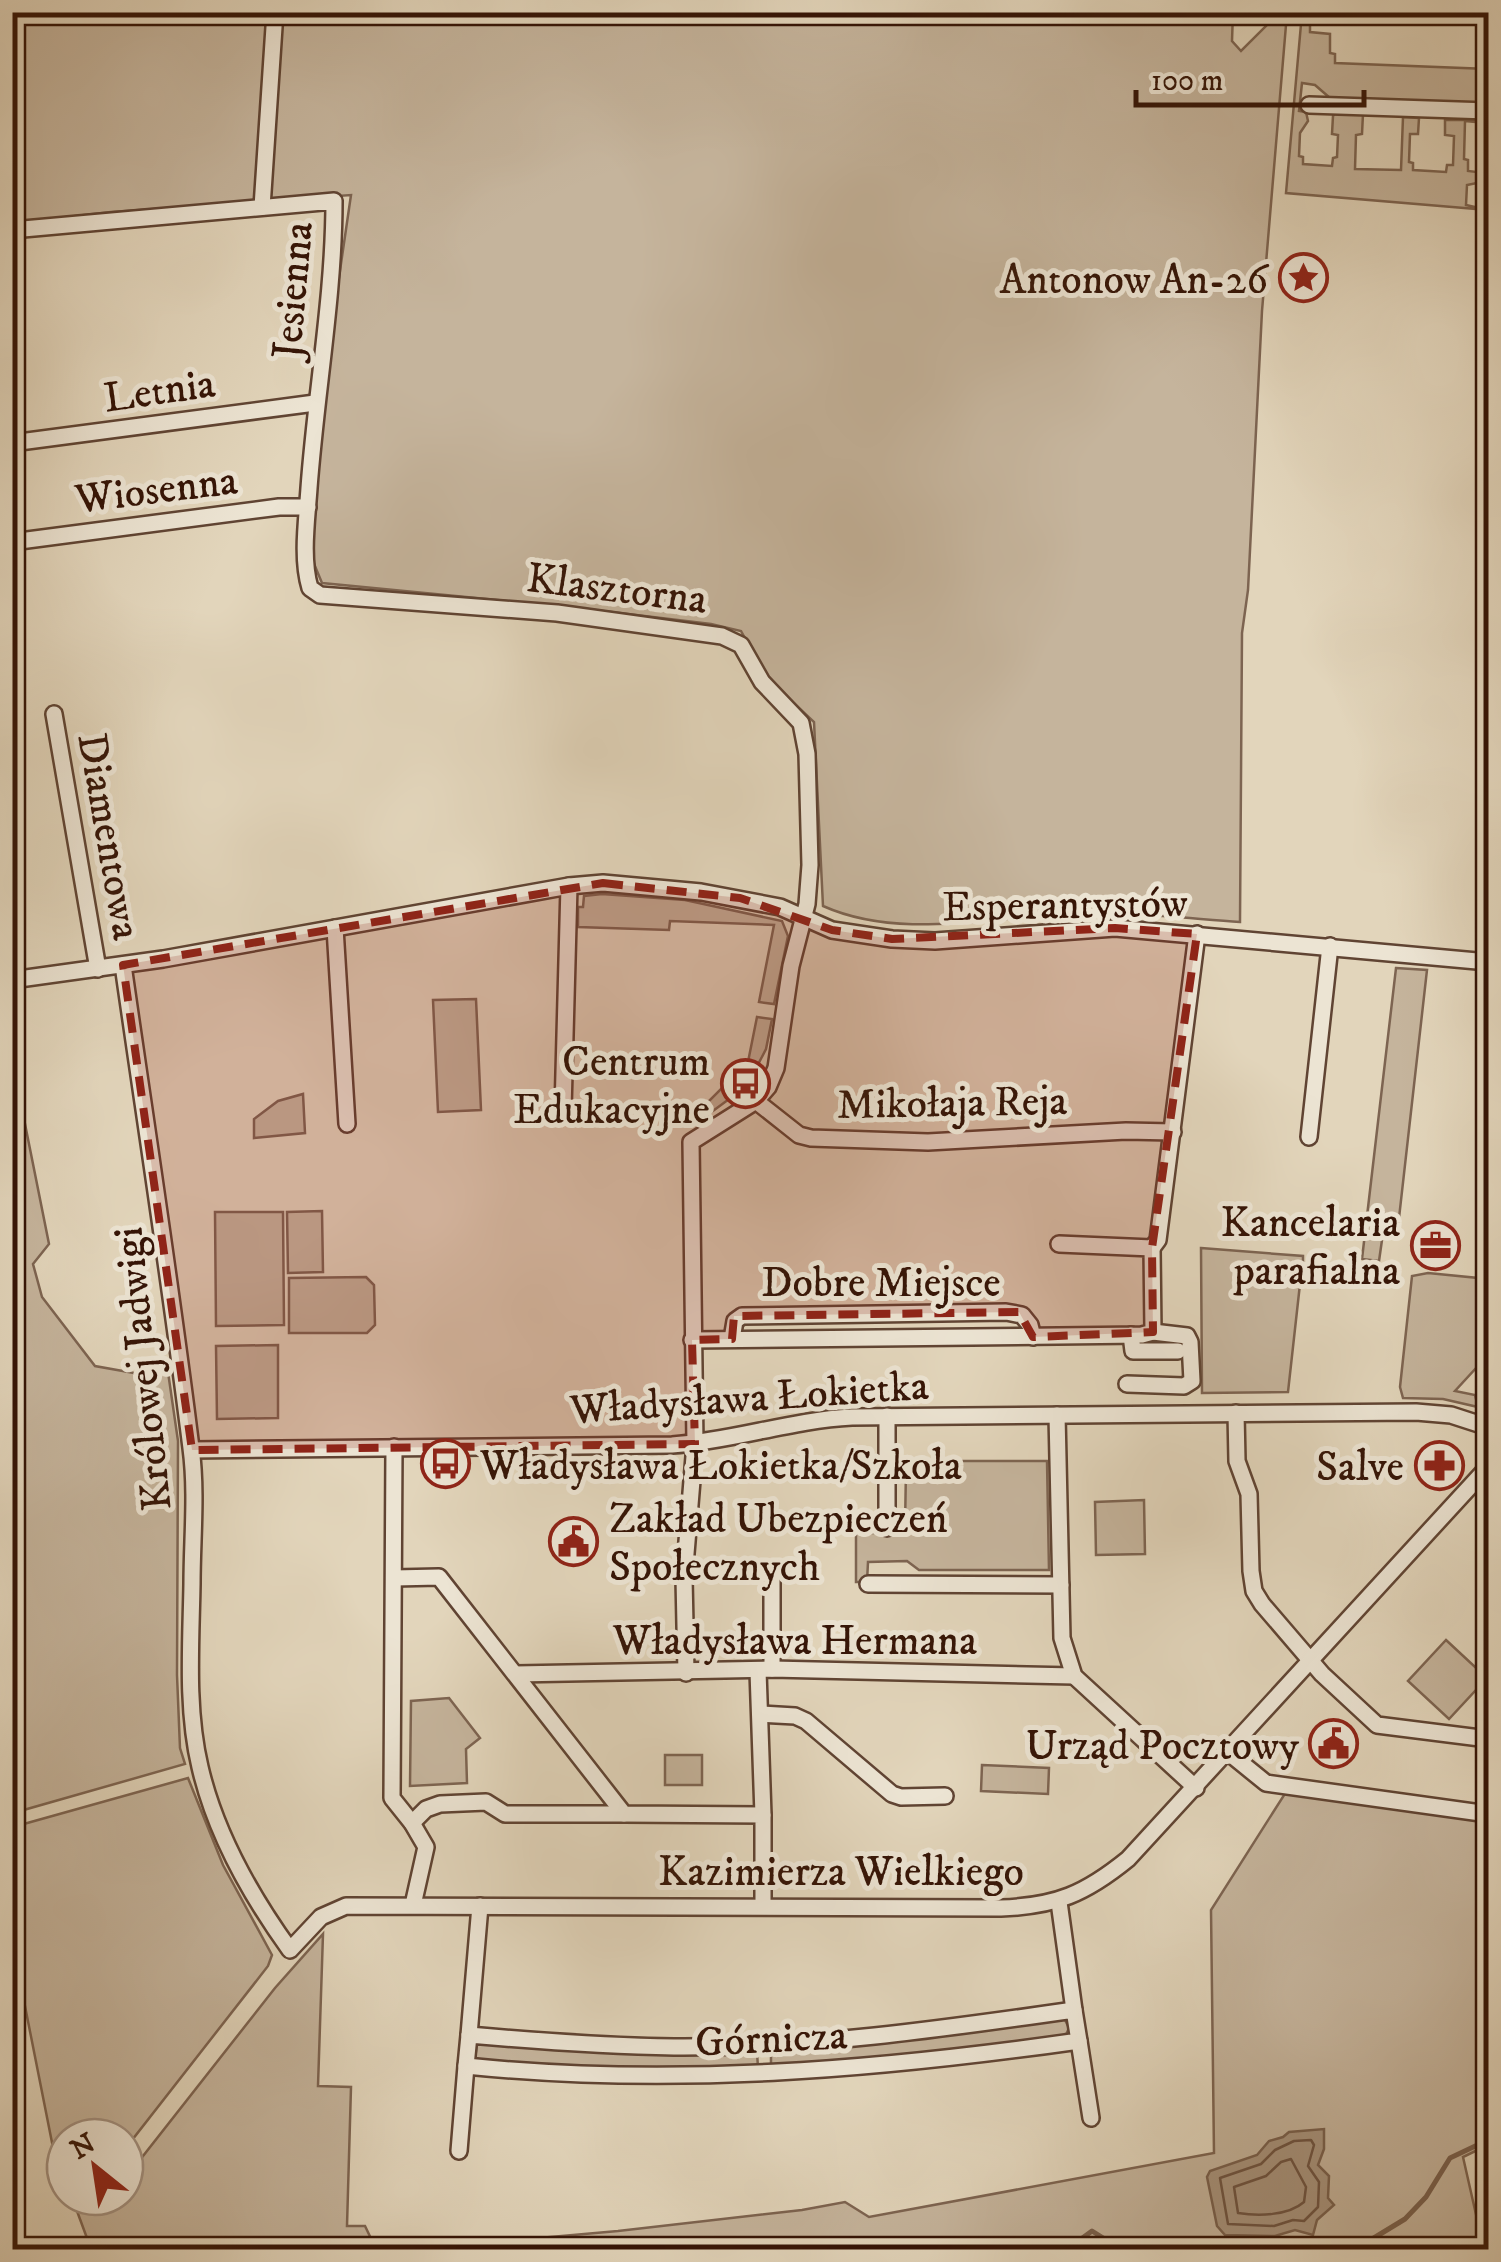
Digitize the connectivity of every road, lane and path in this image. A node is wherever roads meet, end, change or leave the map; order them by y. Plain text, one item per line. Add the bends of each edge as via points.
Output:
1 (274, 12) edge
2 (1309, 105) dead end
3 (1488, 111) edge
4 (262, 206) junction
5 (12, 230) edge
6 (315, 403) junction
7 (12, 443) edge
8 (308, 507) junction
9 (12, 542) edge
10 (310, 588) joint
11 (54, 714) dead end
12 (569, 886) junction
13 (804, 917) junction
14 (335, 928) junction
15 (1197, 934) junction
16 (1330, 946) junction
17 (1488, 962) edge
18 (123, 965) junction
19 (98, 969) junction
20 (12, 980) edge
21 (756, 1101) junction
22 (564, 1110) dead end
23 (347, 1124) dead end
24 (1174, 1132) junction
25 (1310, 1136) dead end
26 (1058, 1244) dead end
27 (1155, 1244) junction
28 (1153, 1332) junction
29 (1130, 1335) junction
30 (1032, 1337) junction
31 (732, 1339) junction
32 (692, 1340) junction
33 (1178, 1350) dead end
34 (1127, 1384) dead end
35 (1236, 1412) junction
36 (1057, 1415) junction
37 (887, 1416) junction
38 (1488, 1427) edge
39 (695, 1444) junction
40 (394, 1447) junction
41 (192, 1450) junction
42 (1488, 1467) edge
43 (888, 1528) dead end
44 (772, 1572) dead end
45 (394, 1578) junction
46 (868, 1584) dead end
47 (1061, 1585) junction
48 (1311, 1662) junction
49 (765, 1670) junction
50 (686, 1673) junction
51 (516, 1674) junction
52 (1074, 1676) junction
53 (760, 1714) junction
54 (1488, 1739) edge
55 (1229, 1752) junction
56 (1196, 1788) junction
57 (945, 1796) dead end
58 (624, 1814) junction
59 (1488, 1814) edge
60 (763, 1816) junction
61 (412, 1823) junction
62 (1059, 1902) junction
63 (414, 1905) junction
64 (480, 1906) junction
65 (763, 1906) junction
66 (276, 1931) joint
67 (1074, 2010) junction
68 (469, 2035) junction
69 (1079, 2040) junction
70 (765, 2044) junction
71 (466, 2066) junction
72 (767, 2075) junction
73 (1090, 2118) dead end
74 (459, 2151) dead end

1 - 4 street
2 - 3 street
4 - 5 street, Jesienna
4 - 6 street, Jesienna via 334,200
6 - 7 street, Letnia
6 - 8 street, Jesienna
8 - 9 street, Wiosenna
8 - 10 street, Jesienna
10 - 13 street, Klasztorna via 320,595 572,615 733,639 804,730 810,864
11 - 19 street, Diamentowa
12 - 13 street, Esperantystów via 656,887 780,907
12 - 14 street
12 - 22 street
13 - 15 street, Esperantystów via 832,930 935,941 1115,928
13 - 21 street, Mikołaja Reja via 776,1068
14 - 18 street
14 - 23 street
15 - 16 street, Esperantystów
15 - 24 street
16 - 17 street, Esperantystów
16 - 25 street
18 - 19 street
18 - 41 street, Królowej Jadwigi
19 - 20 street
21 - 24 street, Mikołaja Reja via 811,1138 928,1142
21 - 32 street via 691,1142
24 - 27 street
26 - 27 street, Dobre Miejsce
27 - 28 street
28 - 29 street, Dobre Miejsce
28 - 34 street via 1186,1336 1192,1381
29 - 30 street, Dobre Miejsce
29 - 33 street via 1133,1351
30 - 31 street, Dobre Miejsce
30 - 31 street, Dobre Miejsce via 1017,1312 742,1316
31 - 32 street, Dobre Miejsce
32 - 39 street
35 - 36 street, Władysława Łokietka
35 - 38 street, Władysława Łokietka via 1434,1413
35 - 48 street via 1254,1590
36 - 37 street, Władysława Łokietka
36 - 47 street
37 - 39 street, Władysława Łokietka via 802,1421
37 - 43 street
39 - 40 street, Władysława Łokietka
39 - 50 street via 684,1578
40 - 41 street, Władysława Łokietka
40 - 45 street
41 - 66 street, Królowej Jadwigi via 197,1754 224,1835
42 - 48 street, Kazimierza Wielkiego
44 - 49 street
45 - 51 street via 439,1576
45 - 61 street via 392,1798
46 - 47 street
47 - 52 street via 1062,1638
48 - 54 street via 1377,1724
48 - 55 street, Kazimierza Wielkiego
49 - 50 street, Władysława Hermana
49 - 52 street, Władysława Hermana
49 - 53 street
50 - 51 street, Władysława Hermana
51 - 58 street
52 - 56 street
53 - 57 street via 806,1721 901,1798
53 - 60 street
55 - 56 street, Kazimierza Wielkiego
55 - 59 street via 1266,1783
56 - 62 street, Kazimierza Wielkiego via 1119,1867
58 - 60 street
58 - 61 street via 505,1814 486,1802 440,1804
60 - 65 street
61 - 63 street via 426,1846
62 - 65 street, Kazimierza Wielkiego via 1001,1908
62 - 67 street
63 - 64 street, Kazimierza Wielkiego
63 - 66 street, Kazimierza Wielkiego via 332,1910 290,1950
64 - 65 street, Kazimierza Wielkiego
64 - 68 street
67 - 69 street
67 - 70 street, Górnicza
68 - 70 street, Górnicza via 676,2047
68 - 71 street
69 - 72 street, Górnicza
69 - 73 street
70 - 72 street
71 - 72 street, Górnicza
71 - 74 street

